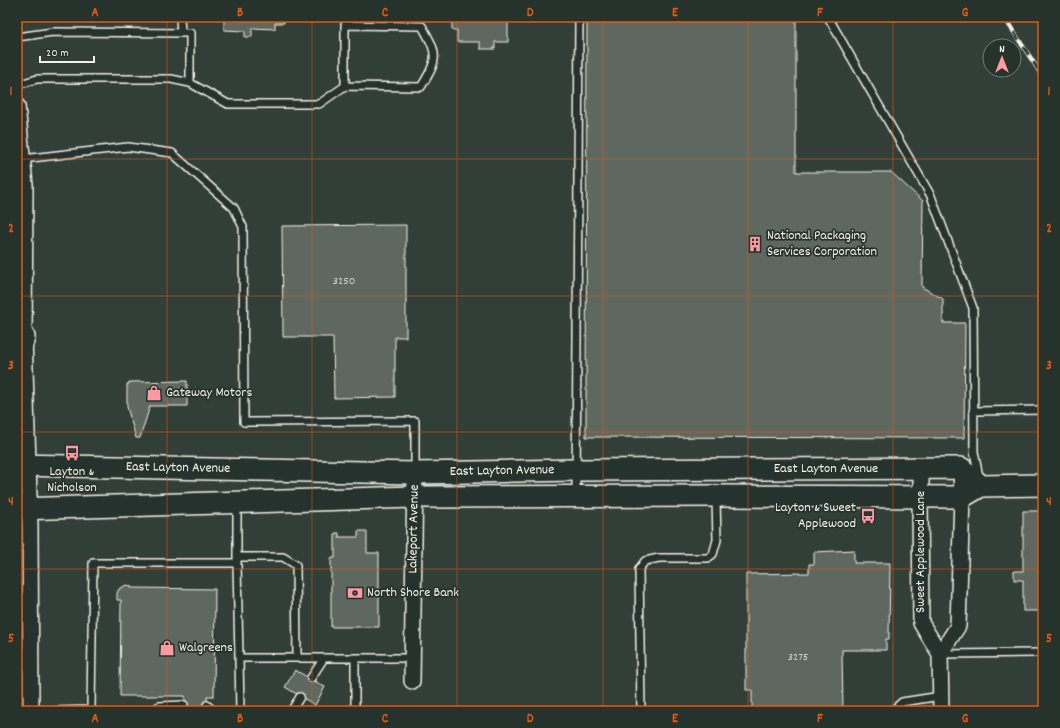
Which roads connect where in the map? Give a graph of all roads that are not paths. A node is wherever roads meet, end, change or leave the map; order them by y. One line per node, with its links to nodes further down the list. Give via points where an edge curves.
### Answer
1 (180, 17): 4 (lane)
2 (579, 17): 19 (lane)
3 (828, 17): 15 (lane, via 931,196 973,308)
4 (181, 33): 5 (lane, via 53,32); 6 (lane, via 190,33)
5 (17, 37)
6 (190, 83): 7 (lane, via 171,78 37,79); 8 (lane, via 228,104 319,104)
7 (17, 85)
8 (345, 86): 8 (lane, via 345,25 422,26 431,42 435,58 430,73 421,87)
9 (17, 106): 10 (street)
10 (22, 159): 11 (street, via 25,185); 20 (lane, via 128,147 172,153 234,208 243,227 244,422 415,421)
11 (21, 245): 12 (street)
12 (24, 337): 13 (main road); 16 (street)
13 (17, 363)
14 (1043, 410): 15 (lane)
15 (973, 411): 22 (lane, via 974,452)
16 (23, 466): 20 (main road, East Layton Avenue); 29 (street)
17 (922, 468): 18 (main road, East Layton Avenue); 19 (main road, East Layton Avenue); 25 (street, Sweet Applewood Lane)
18 (961, 468): 22 (main road); 26 (street)
19 (576, 470): 20 (main road, East Layton Avenue); 23 (lane)
20 (415, 473): 27 (street, Lakeport Avenue)
21 (1043, 485): 22 (main road, East Layton Avenue)
22 (982, 486): 26 (main road, East Layton Avenue)
23 (576, 496): 24 (main road, East Layton Avenue); 27 (main road, East Layton Avenue)
24 (716, 496): 25 (main road, East Layton Avenue); 53 (lane, via 717,540 713,554 708,558 659,558 645,561 639,569)
25 (920, 496): 26 (main road, East Layton Avenue); 32 (street, Sweet Applewood Lane, via 921,623)
26 (962, 496): 32 (street, via 958,626)
27 (414, 497): 28 (main road, East Layton Avenue); 37 (street, Lakeport Avenue)
28 (237, 503): 29 (main road, East Layton Avenue); 30 (lane)
29 (23, 509): 45 (street)
30 (237, 560): 33 (lane); 34 (lane, via 283,557 296,565); 44 (lane, via 93,563)
31 (1043, 652): 32 (lane)
32 (940, 654): 41 (street)
33 (239, 658): 34 (lane); 50 (lane)
34 (297, 658): 35 (lane)
35 (324, 658): 36 (lane); 38 (lane)
36 (355, 658): 37 (lane); 52 (lane)
37 (412, 658): 39 (street, Lakeport Avenue)
38 (311, 678)
39 (412, 682)
40 (300, 697): 51 (lane)
41 (941, 704): 54 (lane, via 902,702)
42 (184, 705): 48 (lane, via 159,706)
43 (207, 705): 49 (lane)
44 (93, 710): 47 (lane)
45 (31, 711): 46 (lane)
46 (49, 711)
47 (55, 711)
48 (154, 711)
49 (214, 711)
50 (240, 711)
51 (291, 711)
52 (355, 711)
53 (641, 711)
54 (892, 711)

